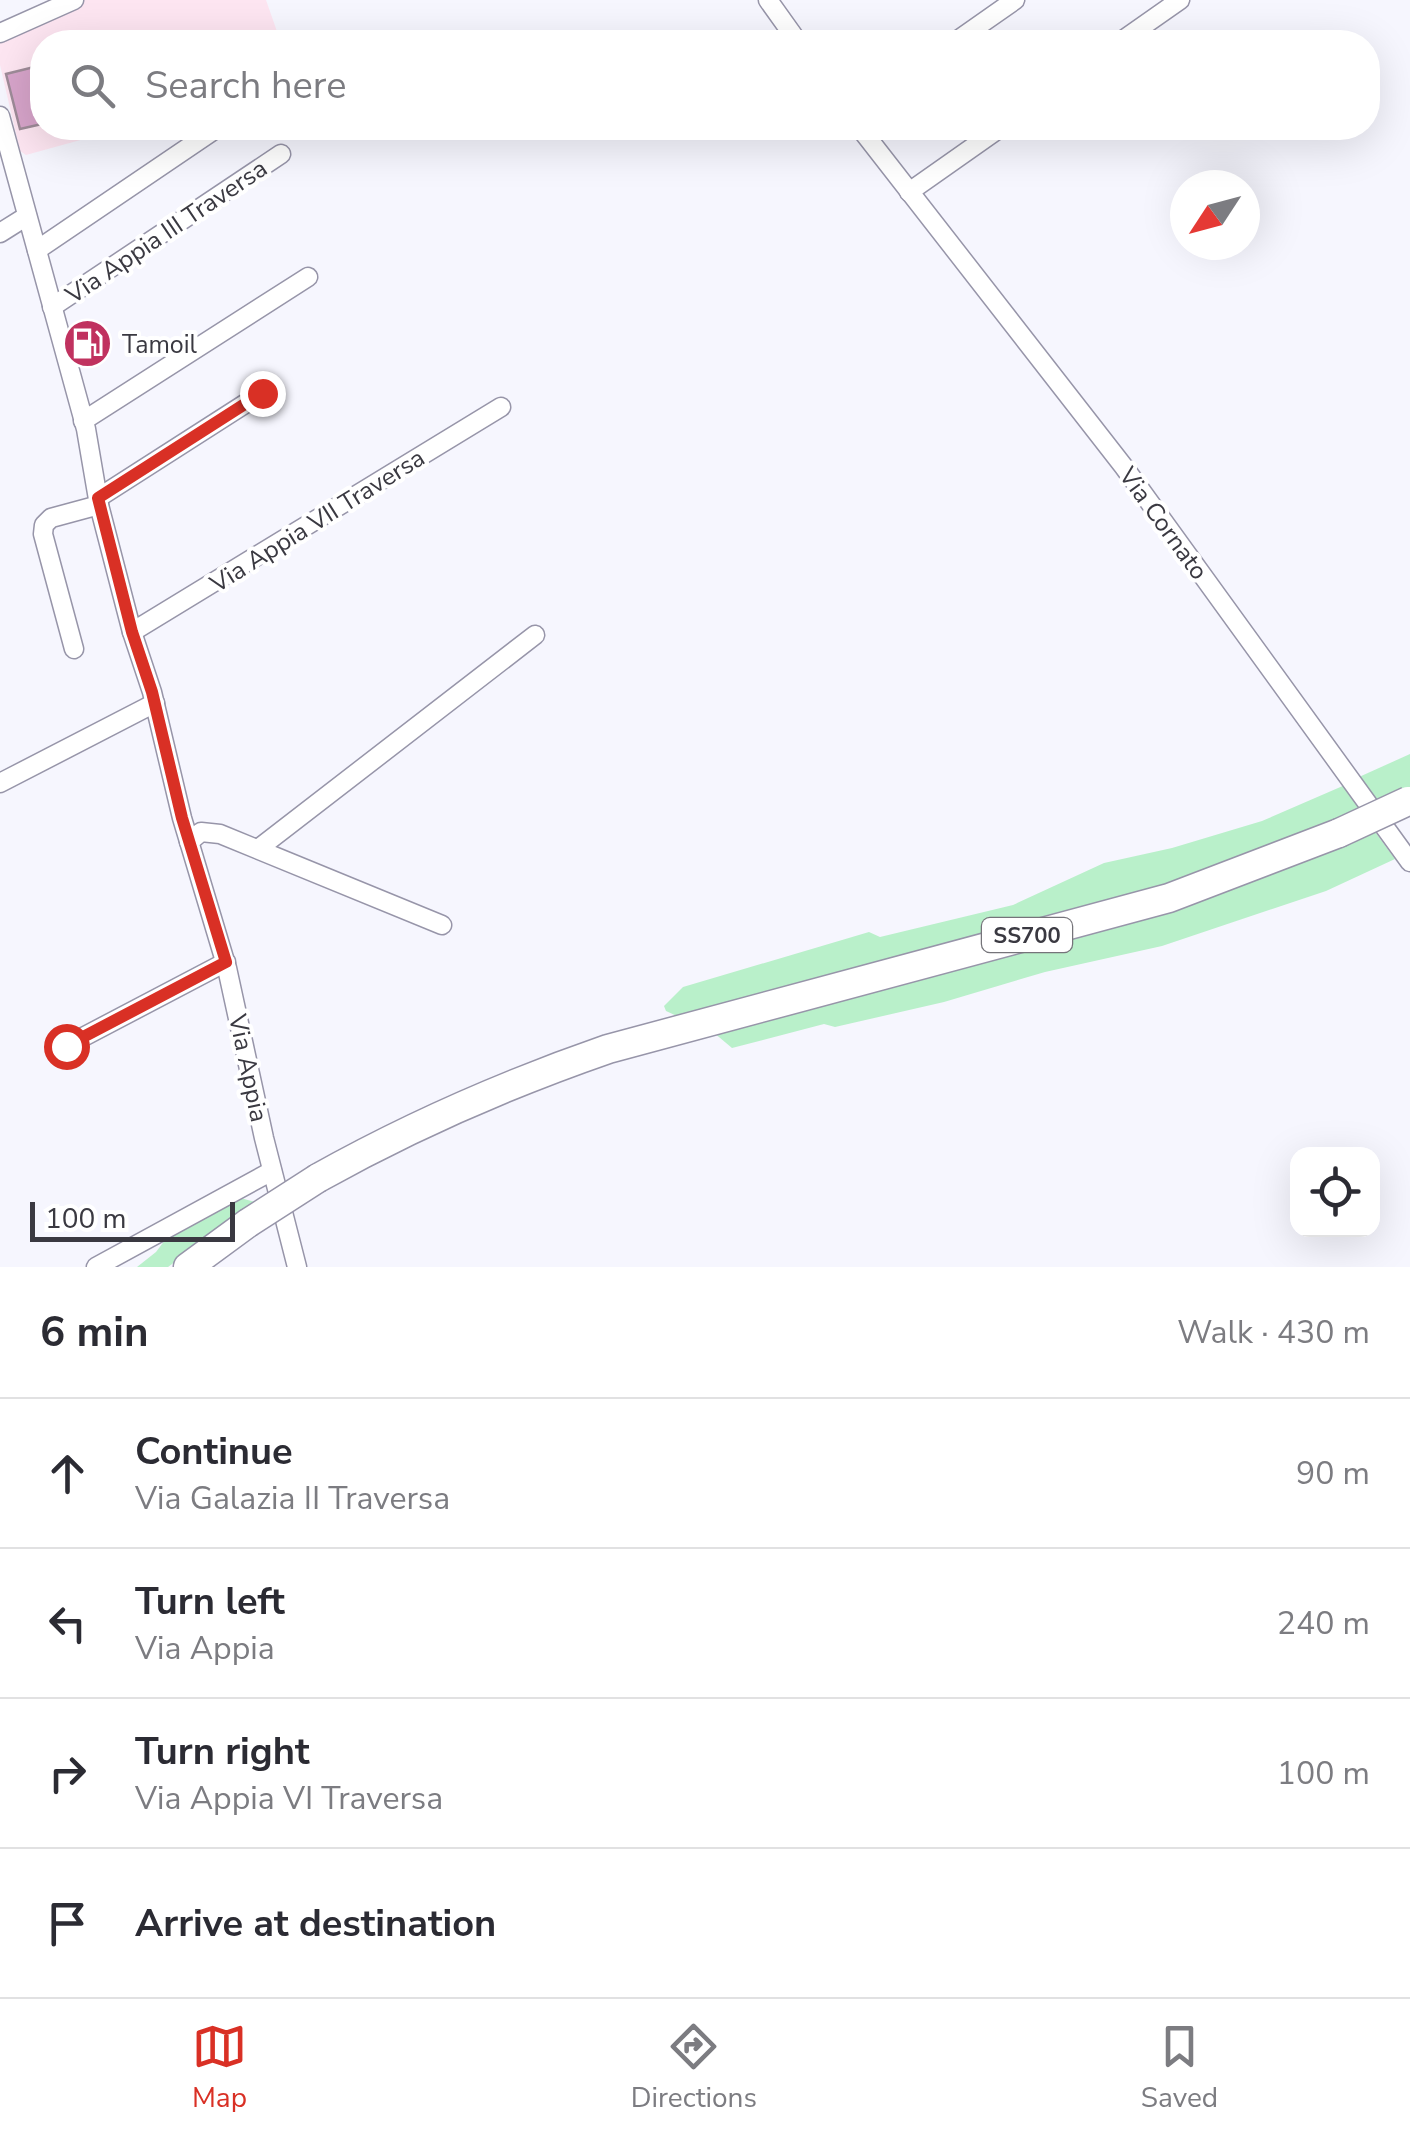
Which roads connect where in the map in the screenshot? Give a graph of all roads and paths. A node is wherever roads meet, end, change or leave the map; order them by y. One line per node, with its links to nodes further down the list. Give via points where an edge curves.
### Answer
1 (74, 0): 8 (street)
2 (768, 0): 5 (street)
3 (1015, 0): 6 (street)
4 (1180, 0): 7 (street)
5 (789, 30)
6 (972, 30)
7 (1137, 30)
8 (0, 32)
9 (0, 116): 15 (street, Via Appia)
10 (199, 140): 17 (street)
11 (869, 140): 14 (street, Via Cornato)
12 (983, 140): 14 (street)
13 (280, 154): 19 (street, Via Appia III Traversa)
14 (909, 192): 32 (street, Via Cornato, via 1124,468)
15 (26, 216): 16 (street); 17 (street, Via Appia)
16 (0, 234)
17 (37, 250): 19 (street, Via Appia)
18 (308, 277): 22 (street)
19 (52, 307): 22 (street, Via Appia)
20 (262, 393): 23 (street)
21 (501, 407): 24 (street, Via Appia VII Traversa)
22 (84, 421): 23 (street, Via Appia)
23 (99, 501): 24 (street, Via Appia); 26 (street, via 44,525)
24 (132, 632): 27 (street, Via Appia)
25 (534, 635): 31 (street)
26 (74, 649)
27 (154, 703): 28 (street); 30 (street, Via Appia)
28 (0, 784)
29 (1409, 800): 38 (highway, SS700, bridge, via 1339,834 1169,898 709,1020 518,1080 318,1178)
30 (190, 842): 31 (street, via 201,832); 34 (street, Via Appia)
31 (258, 849): 33 (street)
32 (1410, 862)
33 (442, 925)
34 (226, 962): 35 (street); 36 (street, Via Appia)
35 (66, 1046)
36 (272, 1170): 37 (street); 39 (street, Via Appia)
37 (96, 1267)
38 (188, 1267)
39 (297, 1267)

